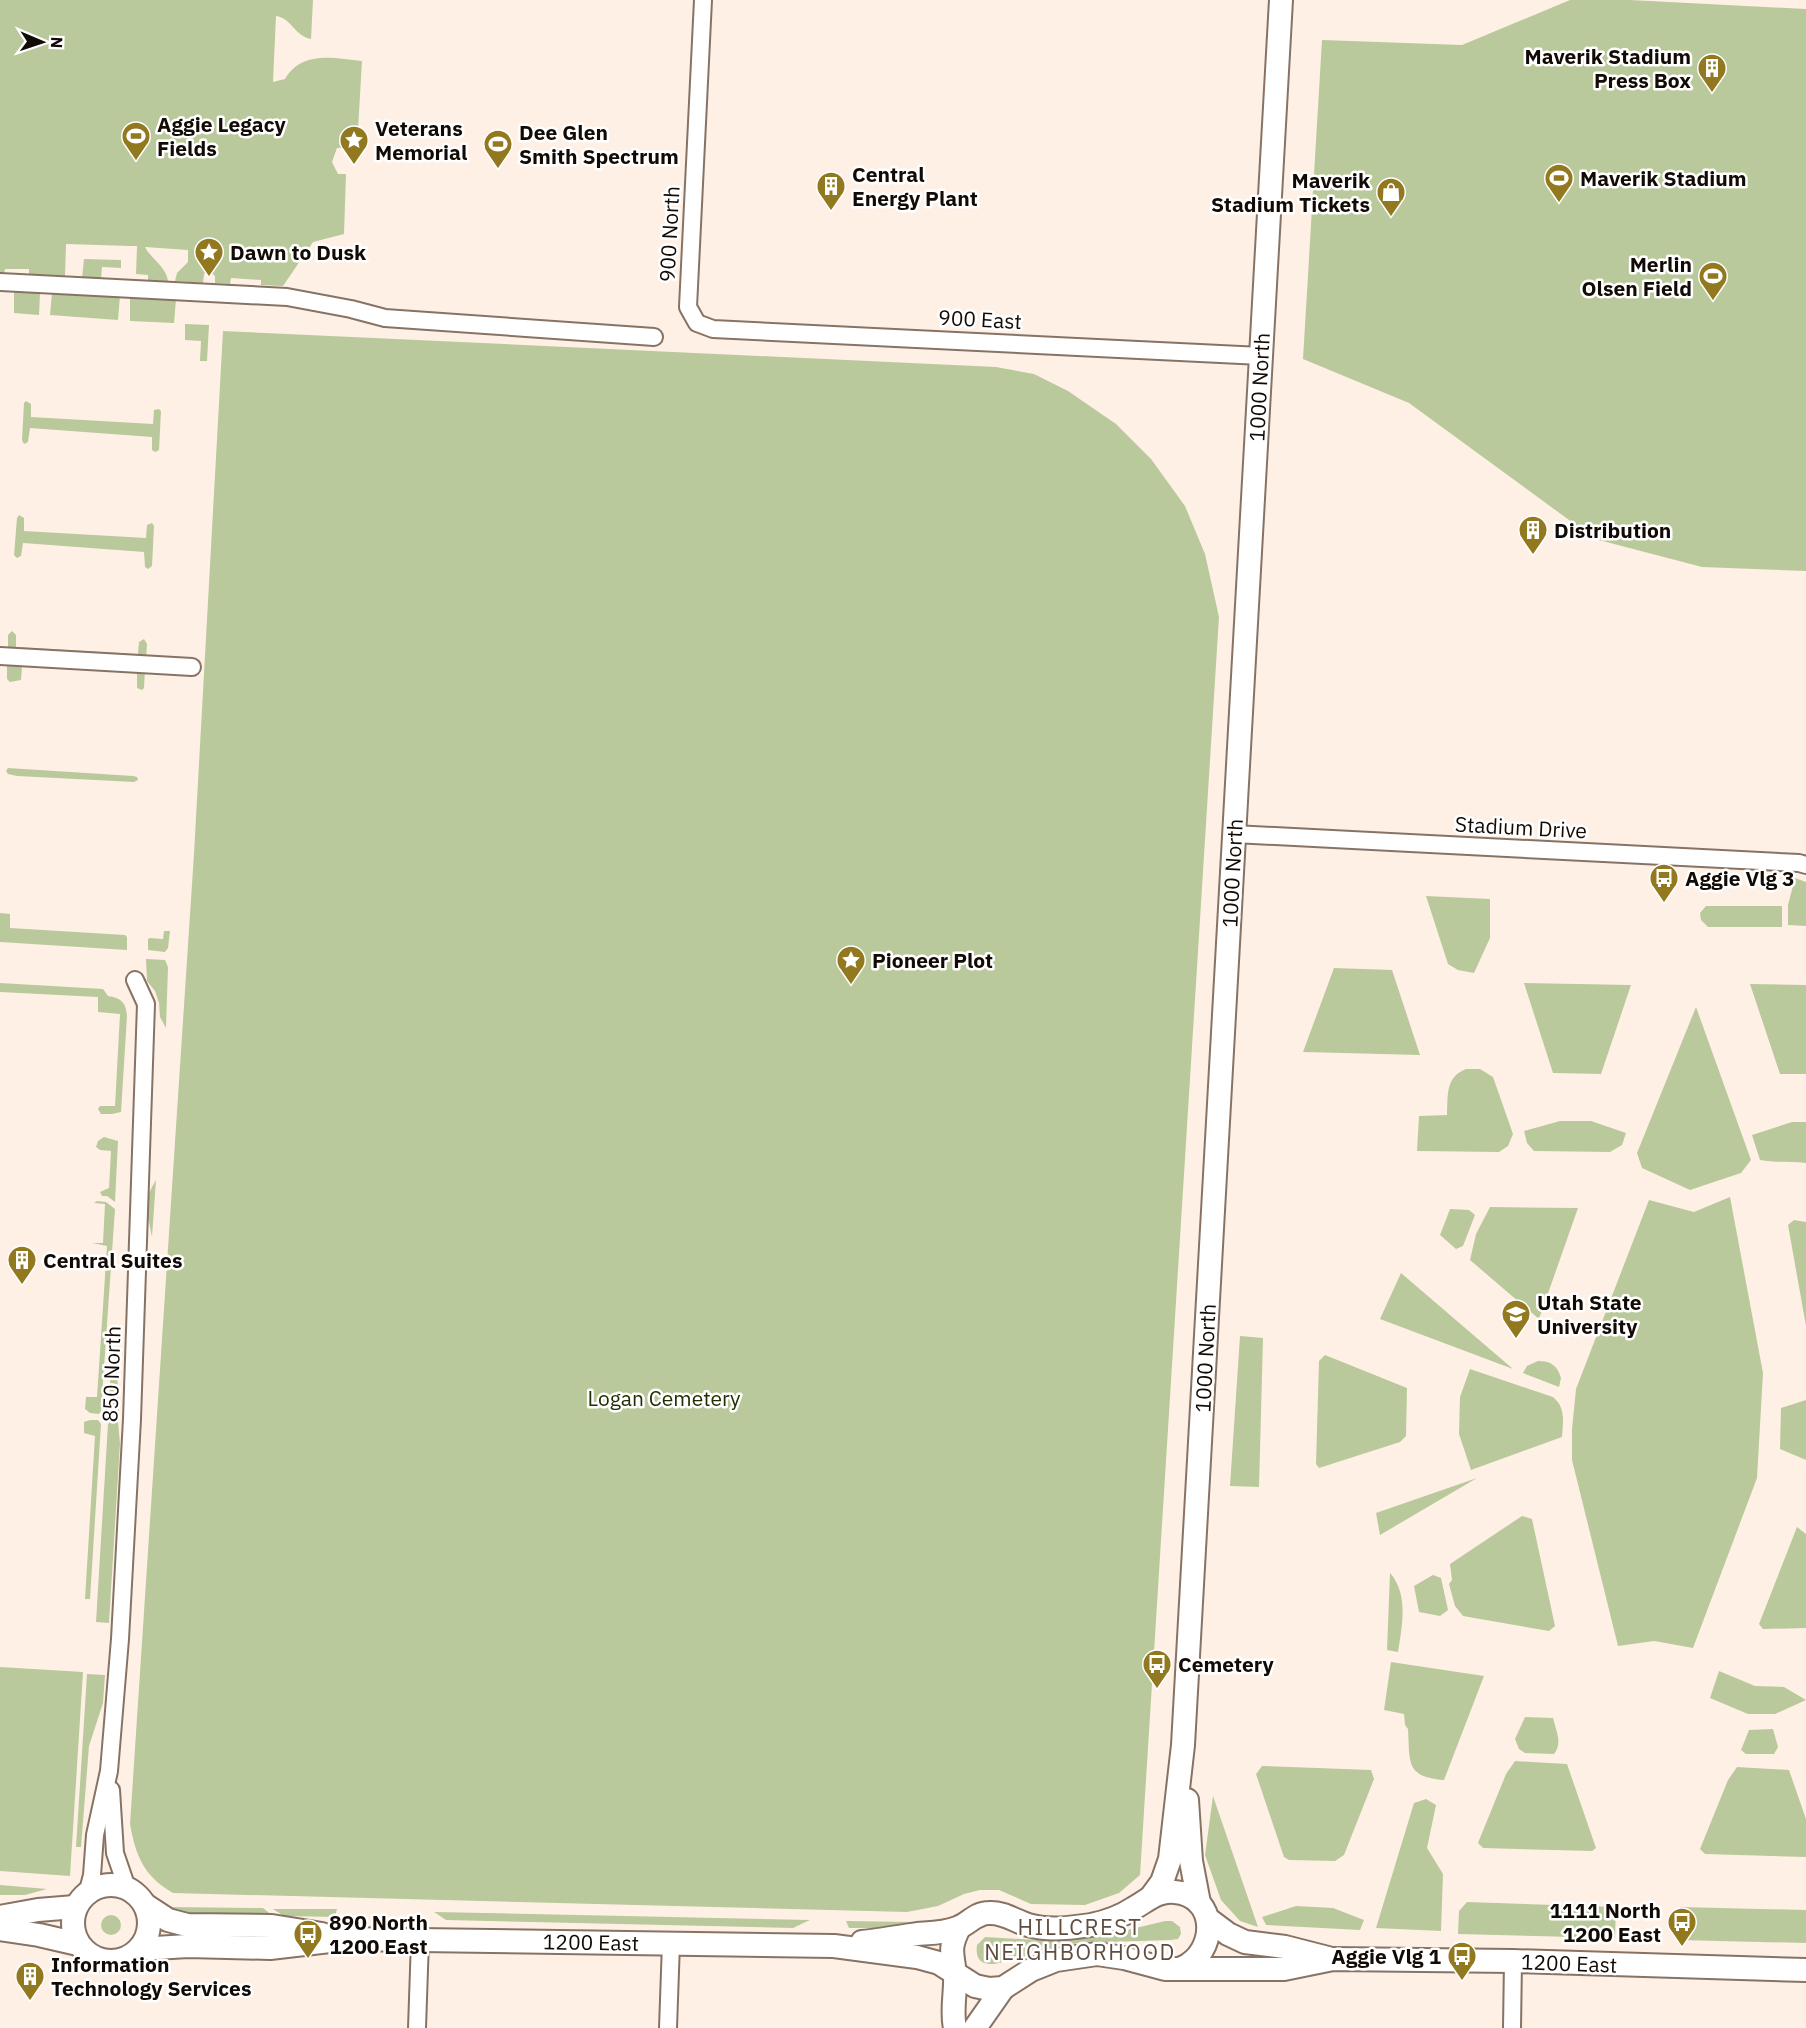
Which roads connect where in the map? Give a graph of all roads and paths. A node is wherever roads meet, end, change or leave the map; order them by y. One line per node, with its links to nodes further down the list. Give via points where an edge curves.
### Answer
1 (703, 0): 4 (street, 900 North, via 688,307)
2 (1281, 0): 6 (main road, 1000 North)
3 (0, 282): 5 (street, via 287,297 385,318)
4 (697, 323): 6 (street, 900 East, via 713,329)
5 (654, 336)
6 (1261, 356): 9 (main road, 1000 North)
7 (0, 656): 8 (street)
8 (192, 667)
9 (1234, 834): 10 (street, Stadium Drive); 12 (main road, 1000 North)
10 (1806, 865)
11 (135, 980): 13 (street, 850 North, via 146,1004 132,1419)
12 (1183, 1745): 15 (main road, 1000 North, via 1170,1859 1162,1882); 18 (main road, 1000 North, via 1191,1861)
13 (109, 1771): 14 (street, 850 North, via 115,1853); 16 (street, 850 North, via 95,1835 92,1875)
14 (127, 1887): 16 (main road, via 102,1885); 17 (main road)
15 (1151, 1897): 18 (main road, 1200 East, via 1176,1892 1187,1895); 20 (main road, 1200 East, via 1114,1918 1066,1929 1030,1926 992,1912 979,1914)
16 (82, 1899): 19 (main road); 25 (main road, via 72,1926)
17 (145, 1905): 22 (main road, 1200 East, via 168,1920 187,1925 272,1926); 27 (main road, via 149,1928)
18 (1203, 1911): 28 (main road, 1200 East, via 1228,1934 1245,1942); 30 (main road, via 1209,1934 1205,1947 1191,1964)
19 (0, 1917)
20 (959, 1928): 26 (main road, 1200 East); 32 (main road, via 951,1959)
21 (0, 1929): 25 (main road)
22 (347, 1939): 23 (main road, 1200 East); 27 (main road, 1200 East, via 270,1948)
23 (420, 1940): 24 (main road, 1200 East); 34 (street)
24 (670, 1943): 26 (main road, 1200 East); 35 (street)
25 (78, 1944): 27 (main road, via 107,1961 130,1956)
26 (834, 1946): 32 (main road, 1200 East, via 917,1957 939,1963)
27 (139, 1949)
28 (1333, 1959): 29 (main road, 1200 East); 30 (main road, 1200 East, via 1284,1969)
29 (1513, 1961): 31 (main road, 1200 East); 38 (street)
30 (1182, 1968): 33 (main road, 1200 East, via 1165,1969 1117,1957 1085,1955 1044,1964)
31 (1806, 1970)
32 (955, 1974): 33 (main road, 1200 East, via 975,1986); 36 (main road)
33 (1003, 1988): 37 (main road)
34 (417, 2028)
35 (668, 2028)
36 (955, 2028)
37 (975, 2028)
38 (1512, 2028)

